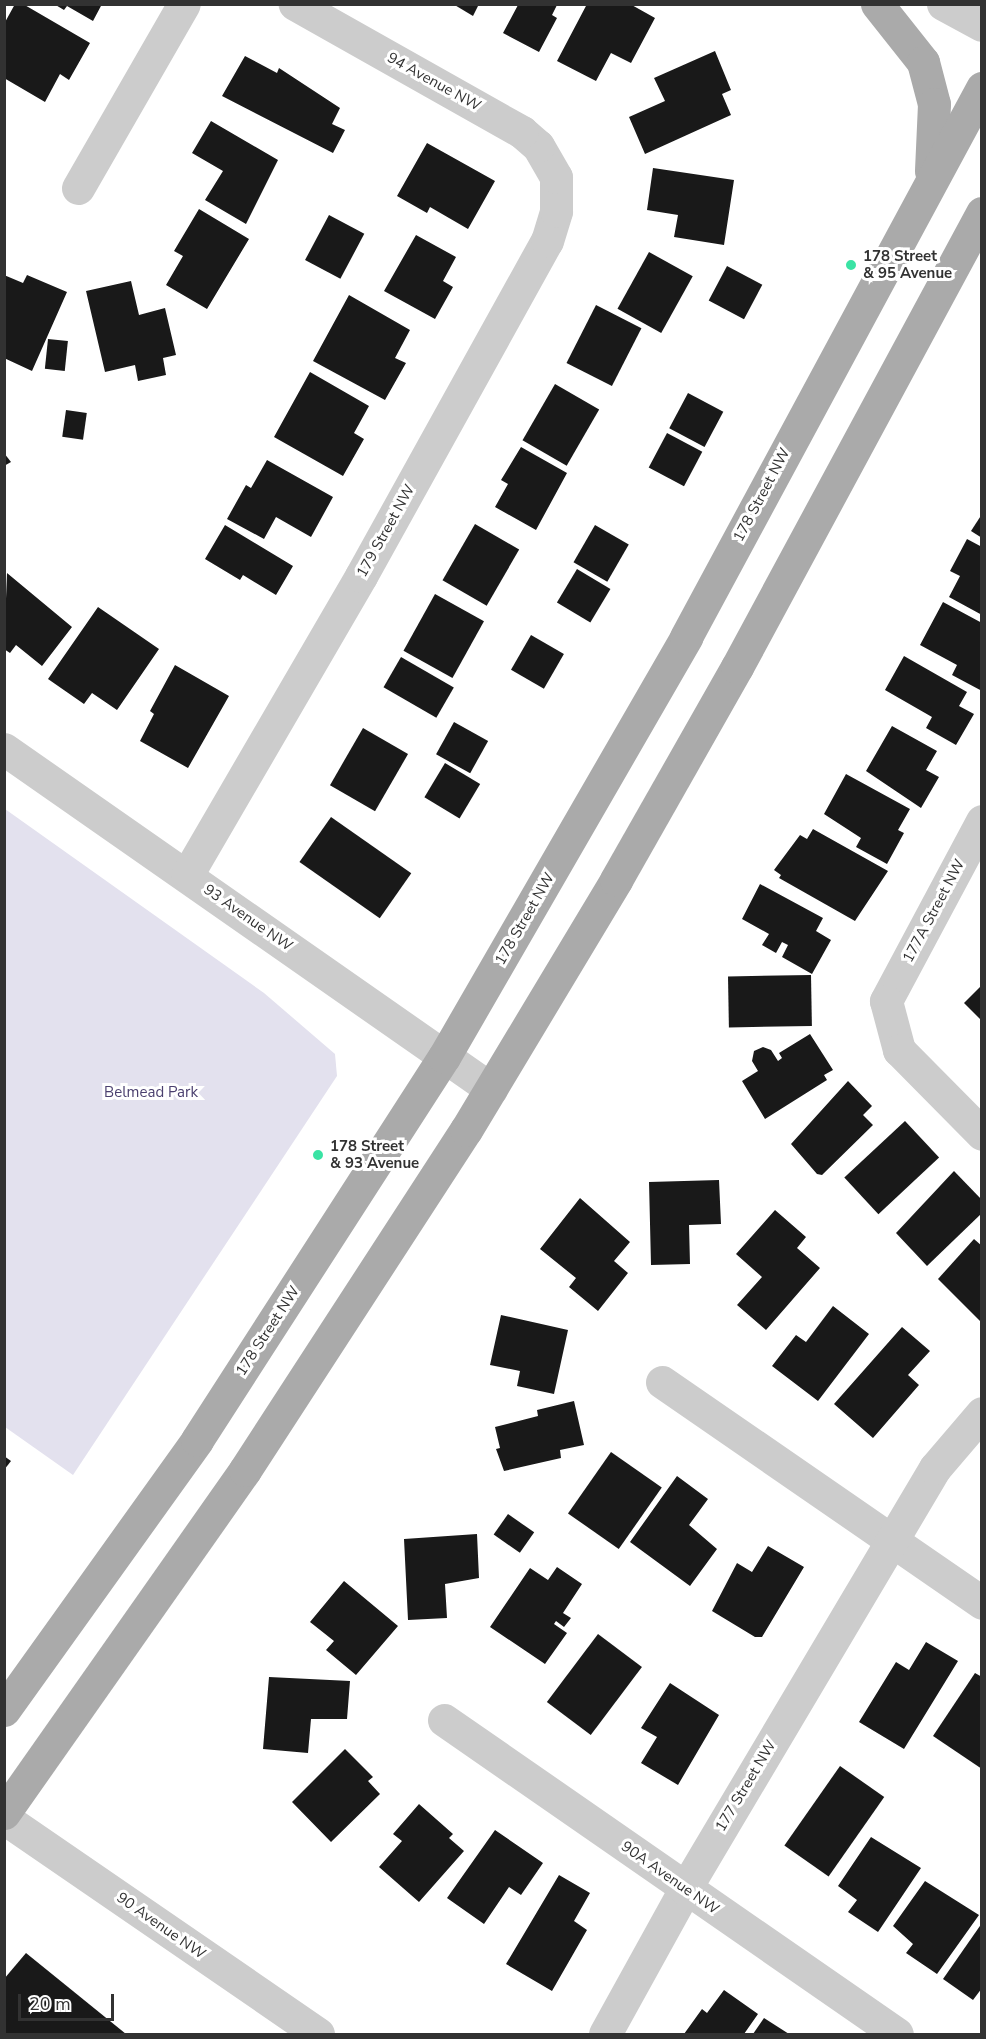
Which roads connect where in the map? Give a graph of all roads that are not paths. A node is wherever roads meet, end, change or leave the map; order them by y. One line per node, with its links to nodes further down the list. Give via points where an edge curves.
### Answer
1 (184, 4): 9 (street)
2 (295, 4): 7 (street, 94 Avenue NW, via 522,132 538,146)
3 (877, 4): 8 (main road, via 923,62 931,88 935,128)
4 (943, 4): 5 (street)
5 (981, 25)
6 (981, 88): 8 (main road, 178 Street NW)
7 (556, 177): 15 (street, 179 Street NW, via 556,211 547,241 361,576)
8 (929, 186): 16 (main road, 178 Street NW, via 686,637)
9 (78, 188)
10 (981, 213): 12 (main road)
11 (981, 233): 12 (main road)
12 (954, 263): 17 (main road, via 737,667)
13 (4, 749): 15 (street, 93 Avenue NW)
14 (981, 821): 18 (street, 177A Street NW, via 886,1002 899,1050)
15 (187, 875): 16 (street, 93 Avenue NW)
16 (444, 1057): 17 (street, 93 Avenue NW); 23 (main road, 178 Street NW, via 197,1440)
17 (491, 1089): 25 (main road, via 245,1470)
18 (981, 1134)
19 (662, 1382): 21 (street)
20 (981, 1413): 21 (street, 177 Street NW, via 935,1468)
21 (892, 1541): 22 (street); 27 (street, 177 Street NW)
22 (981, 1604)
23 (4, 1710)
24 (444, 1720): 27 (street, 90A Avenue NW)
25 (4, 1813)
26 (4, 1818): 28 (street, 90 Avenue NW)
27 (685, 1889): 29 (street, 177 Street NW); 30 (street, 90A Avenue NW)
28 (318, 2034)
29 (605, 2034)
30 (897, 2034)

